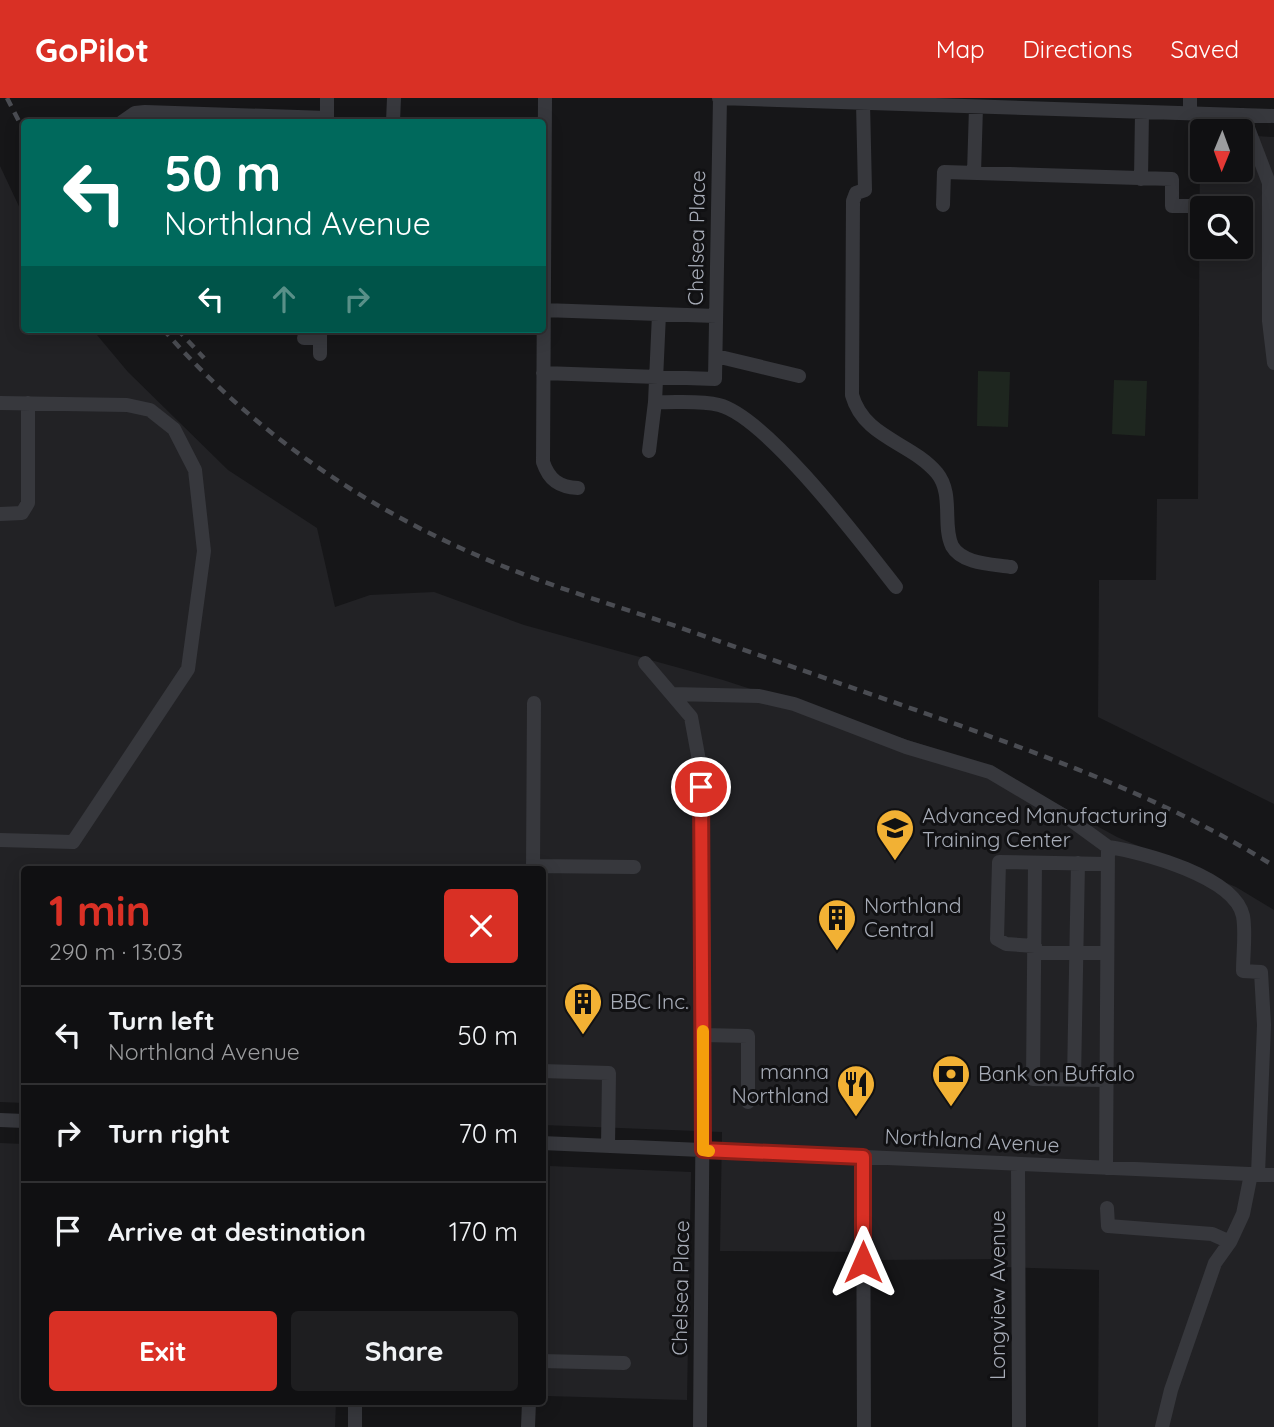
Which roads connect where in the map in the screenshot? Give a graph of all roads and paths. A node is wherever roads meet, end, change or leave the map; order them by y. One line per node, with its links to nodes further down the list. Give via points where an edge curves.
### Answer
1 (327, 98): 14 (street)
2 (394, 98): 15 (street)
3 (545, 98): 16 (street)
4 (719, 98): 6 (street); 23 (street, Chelsea Place)
5 (1190, 98): 9 (street)
6 (868, 101): 7 (street); 39 (street, via 864,190 856,193 853,201 855,407 872,427 936,472 944,488 952,545 967,559)
7 (976, 107): 8 (street); 17 (street)
8 (1142, 112): 9 (street); 18 (street)
9 (1190, 113): 10 (street)
10 (1243, 115): 11 (street); 29 (street, via 1269,183 1269,321)
11 (1274, 116)
12 (126, 119): 13 (street, via 145,112)
13 (304, 119)
14 (327, 119)
15 (393, 119)
16 (545, 119)
17 (974, 173): 18 (street); 19 (street, via 944,172)
18 (1140, 179): 20 (street, via 1172,179 1172,206)
19 (943, 205)
20 (1190, 206)
21 (546, 310): 22 (street)
22 (659, 314): 23 (street); 32 (street)
23 (716, 316): 28 (street, Chelsea Place)
24 (542, 333): 30 (street)
25 (320, 334): 26 (street); 27 (street)
26 (304, 338)
27 (320, 354)
28 (716, 356): 31 (street); 32 (street, Chelsea Place, via 715,379)
29 (1274, 363)
30 (543, 373): 32 (street); 37 (street, via 543,462 555,482)
31 (799, 376)
32 (657, 377): 33 (street)
33 (654, 402): 36 (street); 40 (street, via 718,405 760,432 828,500)
34 (0, 403): 35 (street)
35 (28, 403): 38 (street, via 28,503 22,513); 44 (street, via 127,405 150,410 174,429 195,470 204,551 188,669 73,842)
36 (649, 450)
37 (578, 488)
38 (0, 514)
39 (1010, 568)
40 (896, 587)
41 (645, 663): 42 (street, Chelsea Place)
42 (672, 694): 45 (street, via 758,696 794,704 906,747 990,772); 55 (street, Chelsea Place, via 691,717 700,766)
43 (534, 703): 49 (street)
44 (0, 840)
45 (1108, 846): 48 (street); 68 (street, via 1176,865 1232,893 1243,915 1243,971 1261,972 1264,1025)
46 (1035, 863): 47 (street); 52 (street); 52 (street, via 999,862 997,939)
47 (1078, 863): 48 (street); 53 (street)
48 (1107, 864): 54 (street)
49 (533, 866)
50 (634, 867): 51 (street)
51 (546, 868)
52 (1035, 949): 53 (street); 57 (street, via 1033,1079)
53 (1076, 953): 54 (street); 57 (street)
54 (1107, 953): 58 (street)
55 (703, 1035): 59 (street, via 748,1036); 64 (street, Chelsea Place)
56 (546, 1071): 63 (street, via 609,1073)
57 (1074, 1079): 58 (street)
58 (1106, 1080): 67 (street)
59 (748, 1102)
60 (0, 1120): 61 (street)
61 (21, 1121)
62 (546, 1143): 63 (street, Northland Avenue)
63 (608, 1146): 64 (street, Northland Avenue)
64 (703, 1150): 65 (street, Northland Avenue); 78 (street, Chelsea Place)
65 (863, 1157): 66 (street, Northland Avenue); 79 (street)
66 (1018, 1164): 67 (street, Northland Avenue); 80 (street, Longview Avenue)
67 (1106, 1168): 68 (street, Northland Avenue)
68 (1254, 1174): 69 (street, Northland Avenue); 71 (street)
69 (1274, 1175)
70 (1107, 1208): 71 (street, via 1108,1226 1212,1234)
71 (1230, 1242): 81 (street, via 1215,1263)
72 (546, 1361): 73 (street)
73 (624, 1363)
74 (355, 1405): 76 (street)
75 (529, 1405): 77 (street)
76 (355, 1427)
77 (528, 1427)
78 (700, 1427)
79 (864, 1427)
80 (1019, 1427)
81 (1162, 1427)

